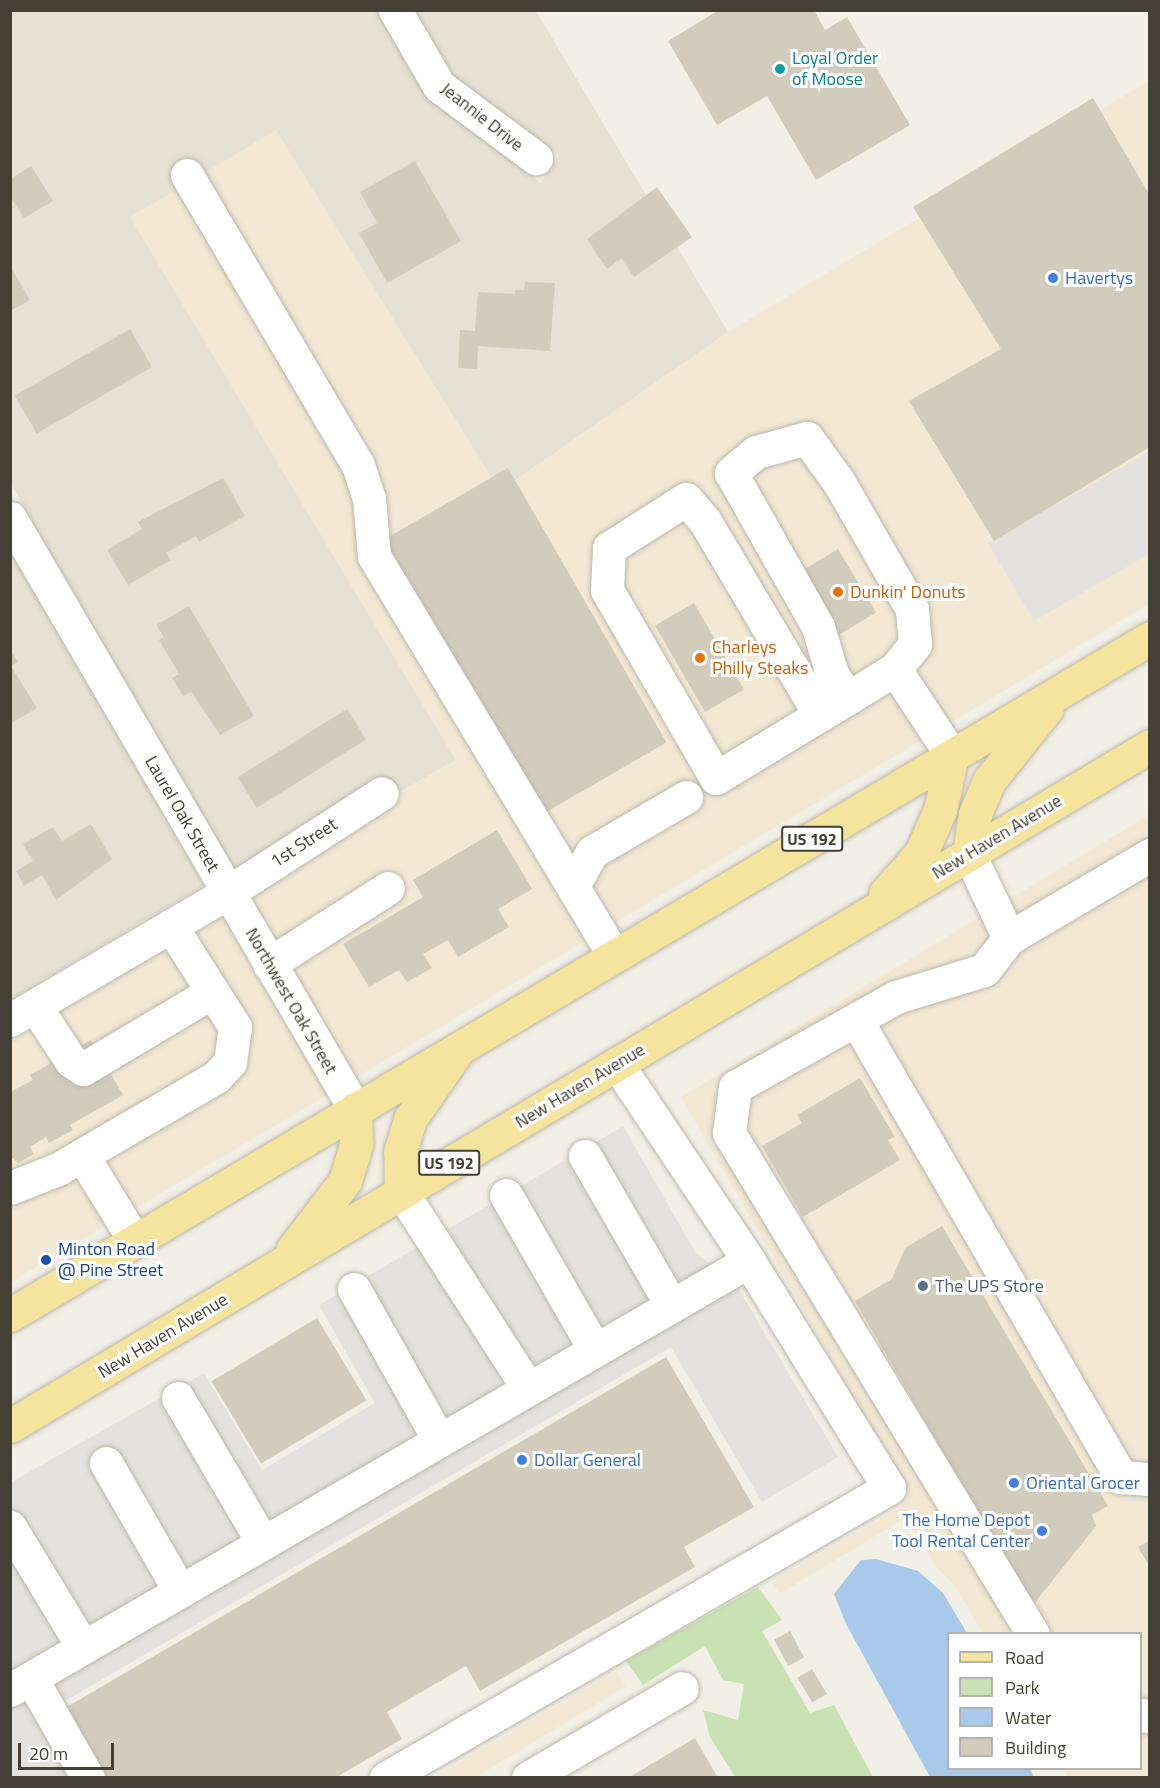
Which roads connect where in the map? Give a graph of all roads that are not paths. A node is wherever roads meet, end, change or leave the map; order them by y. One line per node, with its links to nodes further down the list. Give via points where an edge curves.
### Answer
1 (395, 10): 2 (street, Jeannie Drive, via 439,86)
2 (536, 159)
3 (187, 175): 18 (street, via 358,465 369,498 374,556)
4 (731, 473): 5 (street); 8 (street, via 756,452 807,438 838,481 912,609 915,645); 10 (street, via 818,627 832,675)
5 (686, 499): 11 (street, via 705,521); 11 (street, via 609,548 607,590 716,778)
6 (10, 518): 20 (street, Laurel Oak Street)
7 (1149, 638): 9 (main road, US 192)
8 (895, 669): 10 (street); 13 (street)
9 (1062, 690): 13 (main road, US 192); 16 (main road, via 989,781 975,814)
10 (848, 698): 11 (street)
11 (820, 715)
12 (1149, 746): 16 (main road, New Haven Avenue / US 192)
13 (951, 756): 21 (main road, via 940,810 921,852); 24 (main road, US 192)
14 (382, 793): 20 (street, 1st Street)
15 (686, 797): 18 (street, via 592,852)
16 (969, 854): 21 (main road, New Haven Avenue / US 192); 23 (street)
17 (1149, 855): 23 (street)
18 (573, 886): 24 (street)
19 (388, 888): 25 (street)
20 (227, 893): 22 (street, Laurel Oak Street); 25 (street, Northwest Oak Street)
21 (864, 918): 30 (main road, New Haven Avenue / US 192)
22 (171, 926): 26 (street); 27 (street, Laurel Oak Street)
23 (1010, 938): 28 (street, via 984,970 896,997)
24 (614, 956): 29 (main road, US 192)
25 (269, 964): 31 (street, Northwest Oak Street)
26 (212, 992): 27 (street, via 83,1069); 32 (street, via 235,1027 230,1062 216,1077)
27 (23, 1013)
28 (858, 1023): 49 (street, via 1121,1477); 53 (street, via 735,1087 729,1133)
29 (460, 1047): 31 (main road, US 192); 35 (main road, via 410,1119 400,1152)
30 (617, 1064): 35 (main road, New Haven Avenue / US 192); 38 (street)
31 (355, 1109): 37 (main road, US 192); 39 (main road, via 356,1144 345,1181)
32 (82, 1155): 34 (street); 37 (street)
33 (585, 1156): 41 (street)
34 (10, 1188)
35 (401, 1191): 39 (main road, New Haven Avenue / US 192); 44 (street)
36 (506, 1194): 43 (street)
37 (135, 1241): 42 (main road, US 192)
38 (749, 1262): 41 (street); 58 (street, via 890,1488)
39 (281, 1265): 46 (main road, New Haven Avenue / US 192)
40 (354, 1289): 47 (street)
41 (672, 1306): 43 (street)
42 (10, 1315)
43 (595, 1350): 44 (street)
44 (528, 1388): 47 (street)
45 (178, 1398): 51 (street)
46 (10, 1426)
47 (439, 1440): 51 (street)
48 (106, 1463): 52 (street)
49 (1149, 1479)
50 (10, 1527): 54 (street)
51 (263, 1543): 52 (street)
52 (180, 1591): 54 (street)
53 (1032, 1632)
54 (83, 1647): 55 (street)
55 (21, 1684): 57 (street)
56 (682, 1688): 59 (street)
57 (87, 1778)
58 (386, 1778)
59 (528, 1778)

